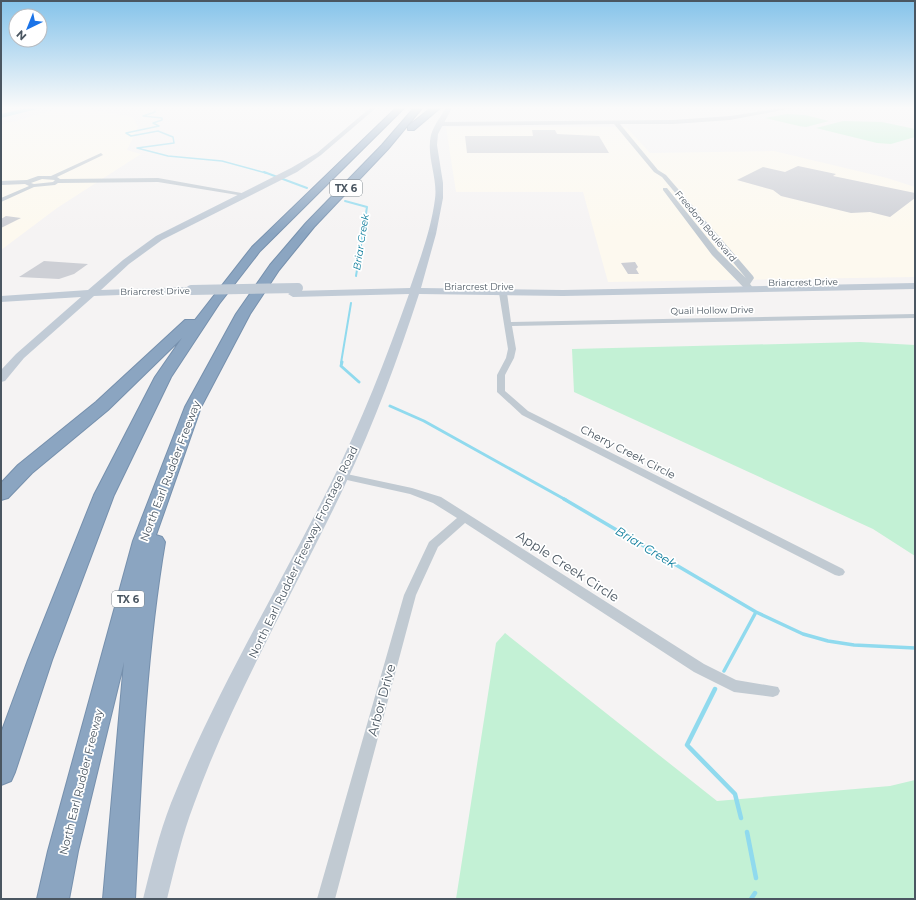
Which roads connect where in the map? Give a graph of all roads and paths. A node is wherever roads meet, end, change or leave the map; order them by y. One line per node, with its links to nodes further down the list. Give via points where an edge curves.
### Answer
1 (324, 150): 12 (main road, via 282,176)
2 (368, 150): 28 (highway, North Earl Rudder Freeway / TX 6, via 256,249)
3 (371, 150): 33 (highway, North Earl Rudder Freeway / TX 6, via 274,268 243,314 193,407)
4 (435, 150): 23 (main road, North Earl Rudder Freeway Frontage Road, via 439,199)
5 (638, 150): 7 (street, Freedom Boulevard)
6 (101, 154): 8 (street)
7 (656, 171): 13 (street, Freedom Boulevard); 14 (street, Freedom Boulevard, via 655,176)
8 (52, 177): 9 (street); 11 (street, via 39,178)
9 (58, 181): 11 (street, via 46,185); 12 (street, via 158,180)
10 (1, 183): 11 (street)
11 (30, 184): 15 (street)
12 (244, 194): 25 (main road, via 159,238 126,262)
13 (681, 195): 14 (street); 17 (street, Freedom Boulevard)
14 (670, 196): 16 (street, Freedom Boulevard)
15 (1, 200)
16 (686, 216): 17 (street); 19 (street, Freedom Boulevard)
17 (698, 216): 18 (street, Freedom Boulevard)
18 (714, 235): 19 (street); 21 (street, Freedom Boulevard, via 750,278)
19 (702, 236): 21 (street, Freedom Boulevard)
20 (915, 281): 21 (main road, Briarcrest Drive)
21 (748, 286): 22 (main road, Briarcrest Drive); 23 (main road, Briarcrest Drive); 24 (main road, Briarcrest Drive)
22 (915, 286)
23 (415, 288): 24 (main road, Briarcrest Drive); 25 (main road, Briarcrest Drive); 34 (main road, North Earl Rudder Freeway Frontage Road, via 386,374)
24 (503, 293): 31 (street, Cherry Creek Circle)
25 (87, 296): 26 (main road, Briarcrest Drive); 30 (main road)
26 (43, 297): 27 (main road, Briarcrest Drive); 30 (main road, via 59,305 62,310)
27 (1, 299)
28 (214, 302): 35 (highway, via 102,406 25,469); 39 (highway, North Earl Rudder Freeway / TX 6, via 163,377 104,496 40,660)
29 (915, 316): 31 (street, Quail Hollow Drive)
30 (58, 322): 32 (main road, via 20,356)
31 (508, 324): 37 (street, Cherry Creek Circle, via 512,349 500,384 501,392 510,402 525,413)
32 (1, 378)
33 (169, 471): 40 (highway, North Earl Rudder Freeway / TX 6, via 143,541); 41 (highway, via 145,586)
34 (342, 476): 36 (street, Apple Creek Circle, via 412,490 437,500); 42 (main road, North Earl Rudder Freeway Frontage Road, via 223,710 186,794)
35 (1, 494)
36 (465, 517): 38 (street, Apple Creek Circle, via 699,668 734,686); 43 (street, Arbor Drive, via 433,546 410,595)
37 (839, 572)
38 (773, 691)
39 (1, 772)
40 (52, 899)
41 (119, 899)
42 (155, 899)
43 (326, 899)

